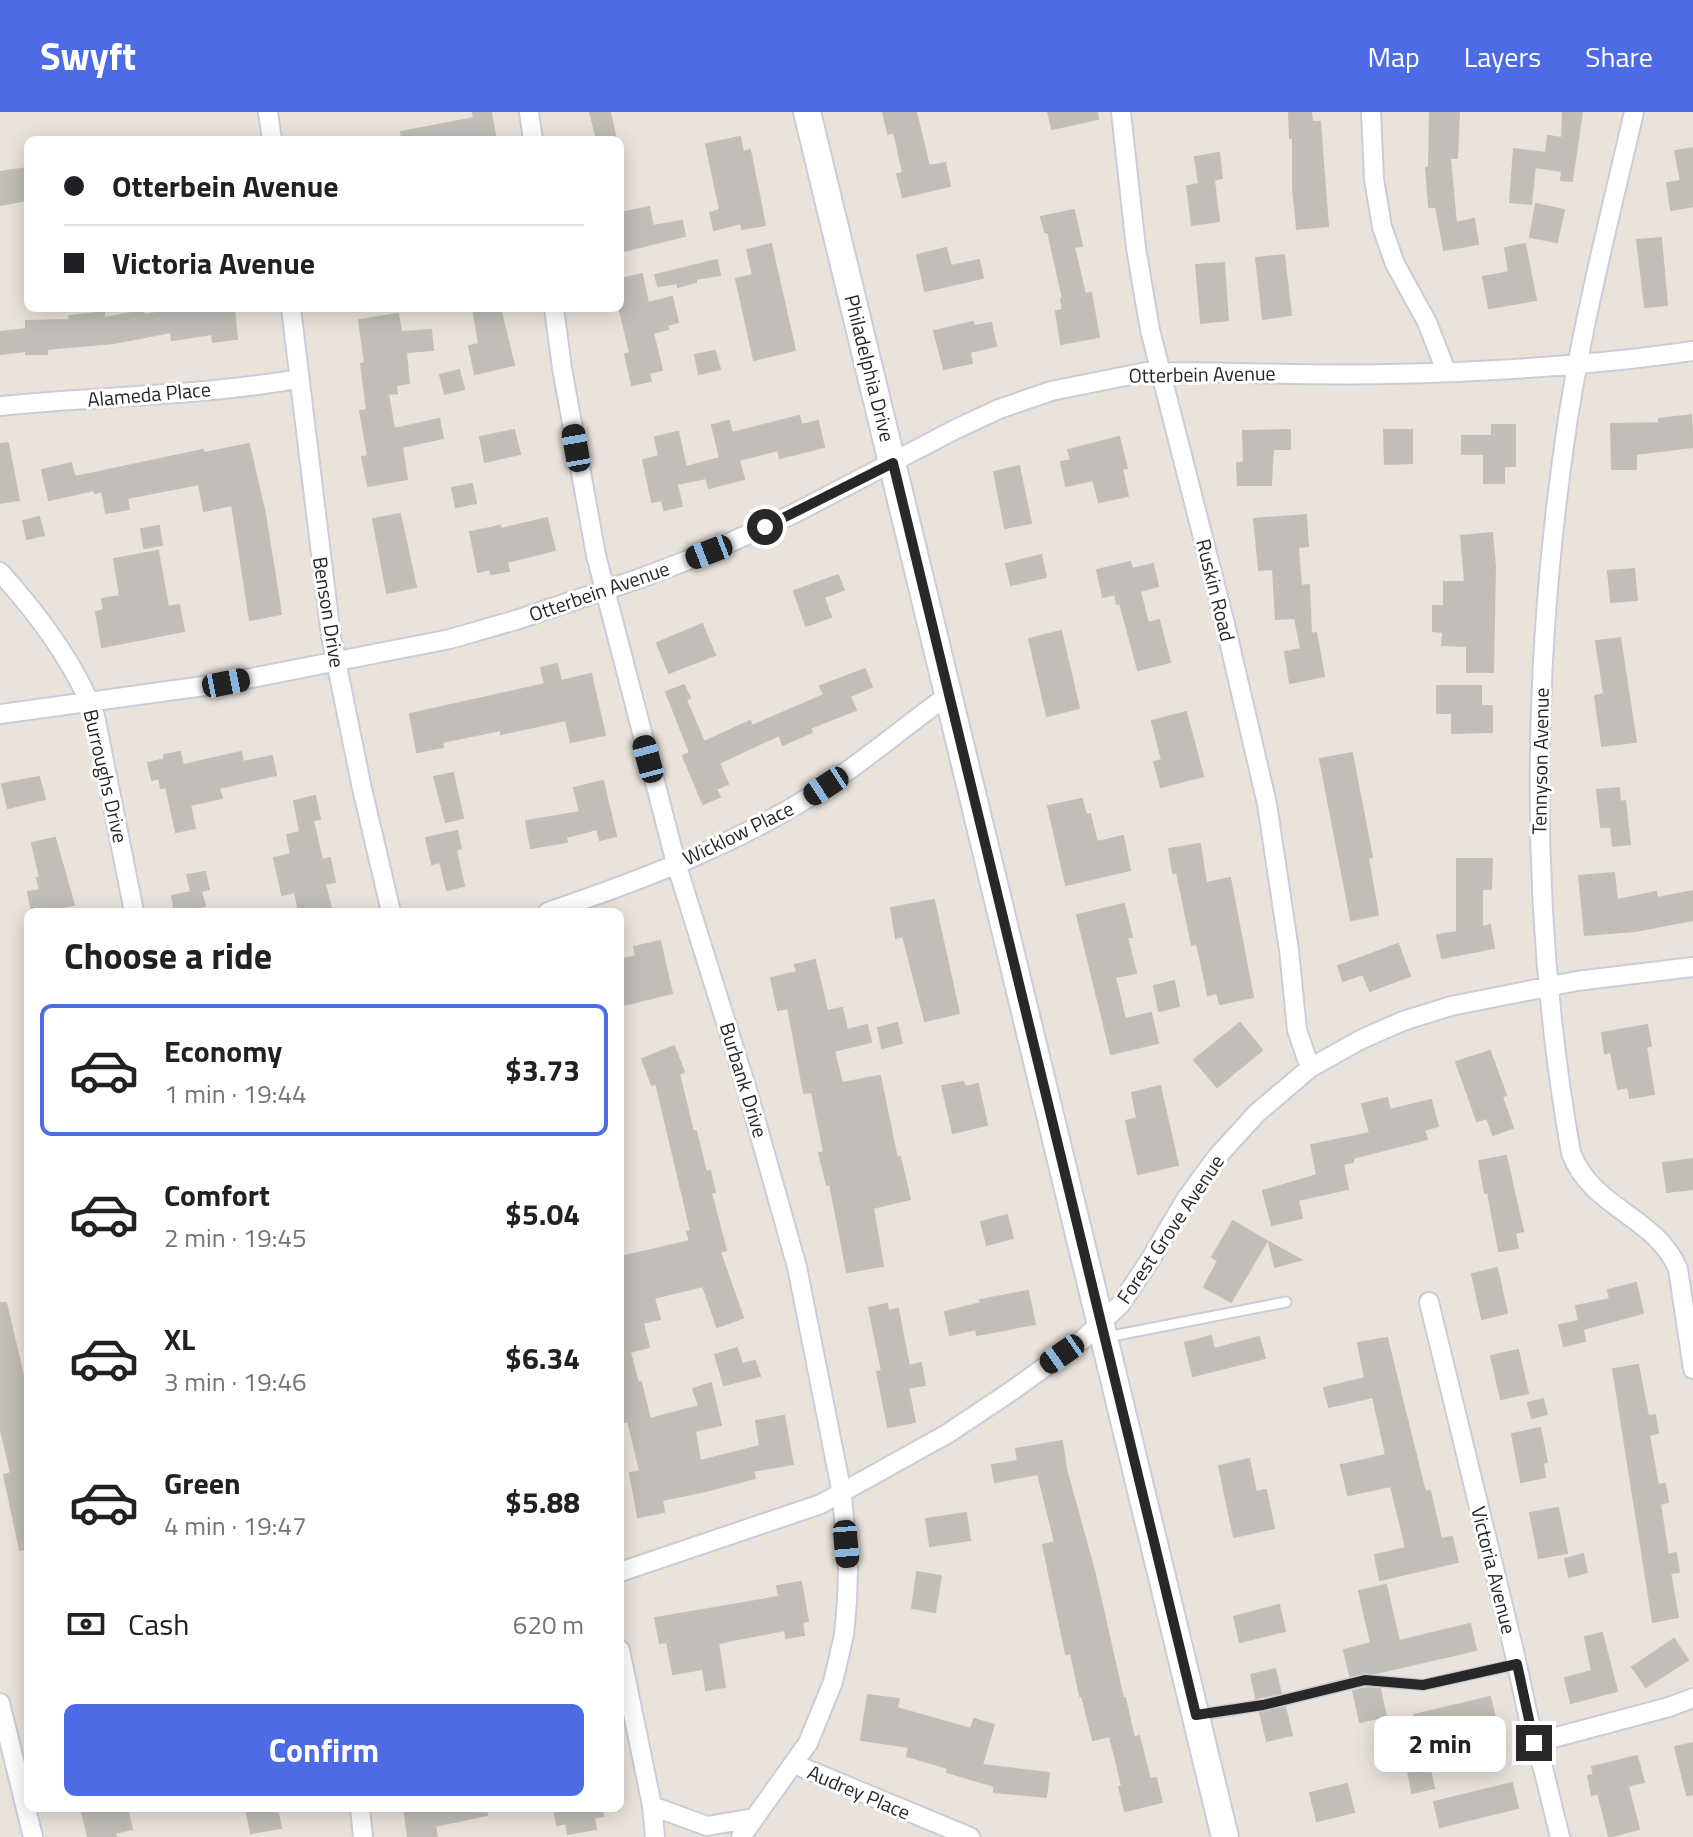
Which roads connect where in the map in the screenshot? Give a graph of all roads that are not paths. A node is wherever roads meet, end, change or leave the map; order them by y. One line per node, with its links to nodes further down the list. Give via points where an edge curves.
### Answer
1 (268, 112): 7 (street)
2 (529, 112): 8 (street)
3 (807, 112): 17 (main road, Philadelphia Drive)
4 (1121, 112): 13 (street, Ruskin Road, via 1136,248)
5 (1371, 112): 14 (street, via 1382,227)
6 (1634, 112): 12 (street, Tennyson Avenue)
7 (271, 136)
8 (532, 136)
9 (291, 312): 15 (street, Benson Drive)
10 (555, 312): 19 (street, Burbank Drive)
11 (1693, 351): 12 (street, Otterbein Avenue)
12 (1578, 363): 14 (street, Otterbein Avenue); 29 (street, Tennyson Avenue, via 1552,538 1539,716 1538,818)
13 (1160, 371): 14 (street, Otterbein Avenue); 17 (street, Otterbein Avenue, via 1051,391 999,409); 30 (street, Ruskin Road, via 1267,804 1297,1030)
14 (1446, 371)
15 (298, 379): 16 (street, Alameda Place); 20 (street, Benson Drive)
16 (0, 406)
17 (893, 463): 19 (street, Otterbein Avenue, via 709,552); 21 (main road, Philadelphia Drive)
18 (0, 572): 22 (street, Burroughs Drive, via 42,623)
19 (605, 588): 20 (street, Otterbein Avenue, via 450,639); 24 (street, Burbank Drive)
20 (337, 663): 22 (street, Otterbein Avenue); 26 (street, Benson Drive)
21 (950, 694): 24 (street, Wicklow Place, via 810,796 743,834); 33 (main road, Philadelphia Drive)
22 (90, 703): 23 (street, Otterbein Avenue); 25 (street, Burroughs Drive)
23 (0, 714)
24 (676, 863): 27 (street, Wicklow Place); 35 (street, Burbank Drive, via 797,1267)
25 (133, 908)
26 (390, 908)
27 (558, 908)
28 (1693, 967): 29 (street, Forest Grove Avenue)
29 (1547, 987): 30 (street, Forest Grove Avenue, via 1403,1021); 34 (street, Tennyson Avenue, via 1555,1064 1576,1167 1596,1192 1672,1254)
30 (1310, 1068): 33 (street, Forest Grove Avenue, via 1257,1113 1216,1158)
31 (1286, 1302): 33 (lane)
32 (1429, 1302): 37 (street, Victoria Avenue)
33 (1102, 1331): 35 (street, Forest Grove Avenue, via 947,1434); 41 (main road, Philadelphia Drive)
34 (1693, 1369)
35 (842, 1494): 36 (street, Forest Grove Avenue); 43 (street, Burbank Drive, via 848,1569 844,1635 820,1716)
36 (624, 1571)
37 (1517, 1664): 41 (lane, via 1423,1685 1365,1680); 42 (street, Victoria Avenue)
38 (624, 1670): 45 (street)
39 (1693, 1698): 42 (street)
40 (0, 1703): 44 (street)
41 (1196, 1715): 54 (main road, Philadelphia Drive)
42 (1534, 1743): 55 (street, Victoria Avenue)
43 (794, 1764): 48 (street, Burbank Drive); 53 (street, Audrey Place)
44 (24, 1794)
45 (652, 1806): 48 (street, via 707,1826); 51 (street)
46 (28, 1812): 49 (street)
47 (360, 1812): 50 (street)
48 (754, 1818): 52 (street, Burbank Drive)
49 (33, 1837)
50 (363, 1837)
51 (655, 1837)
52 (741, 1837)
53 (970, 1837)
54 (1225, 1837)
55 (1560, 1837)

